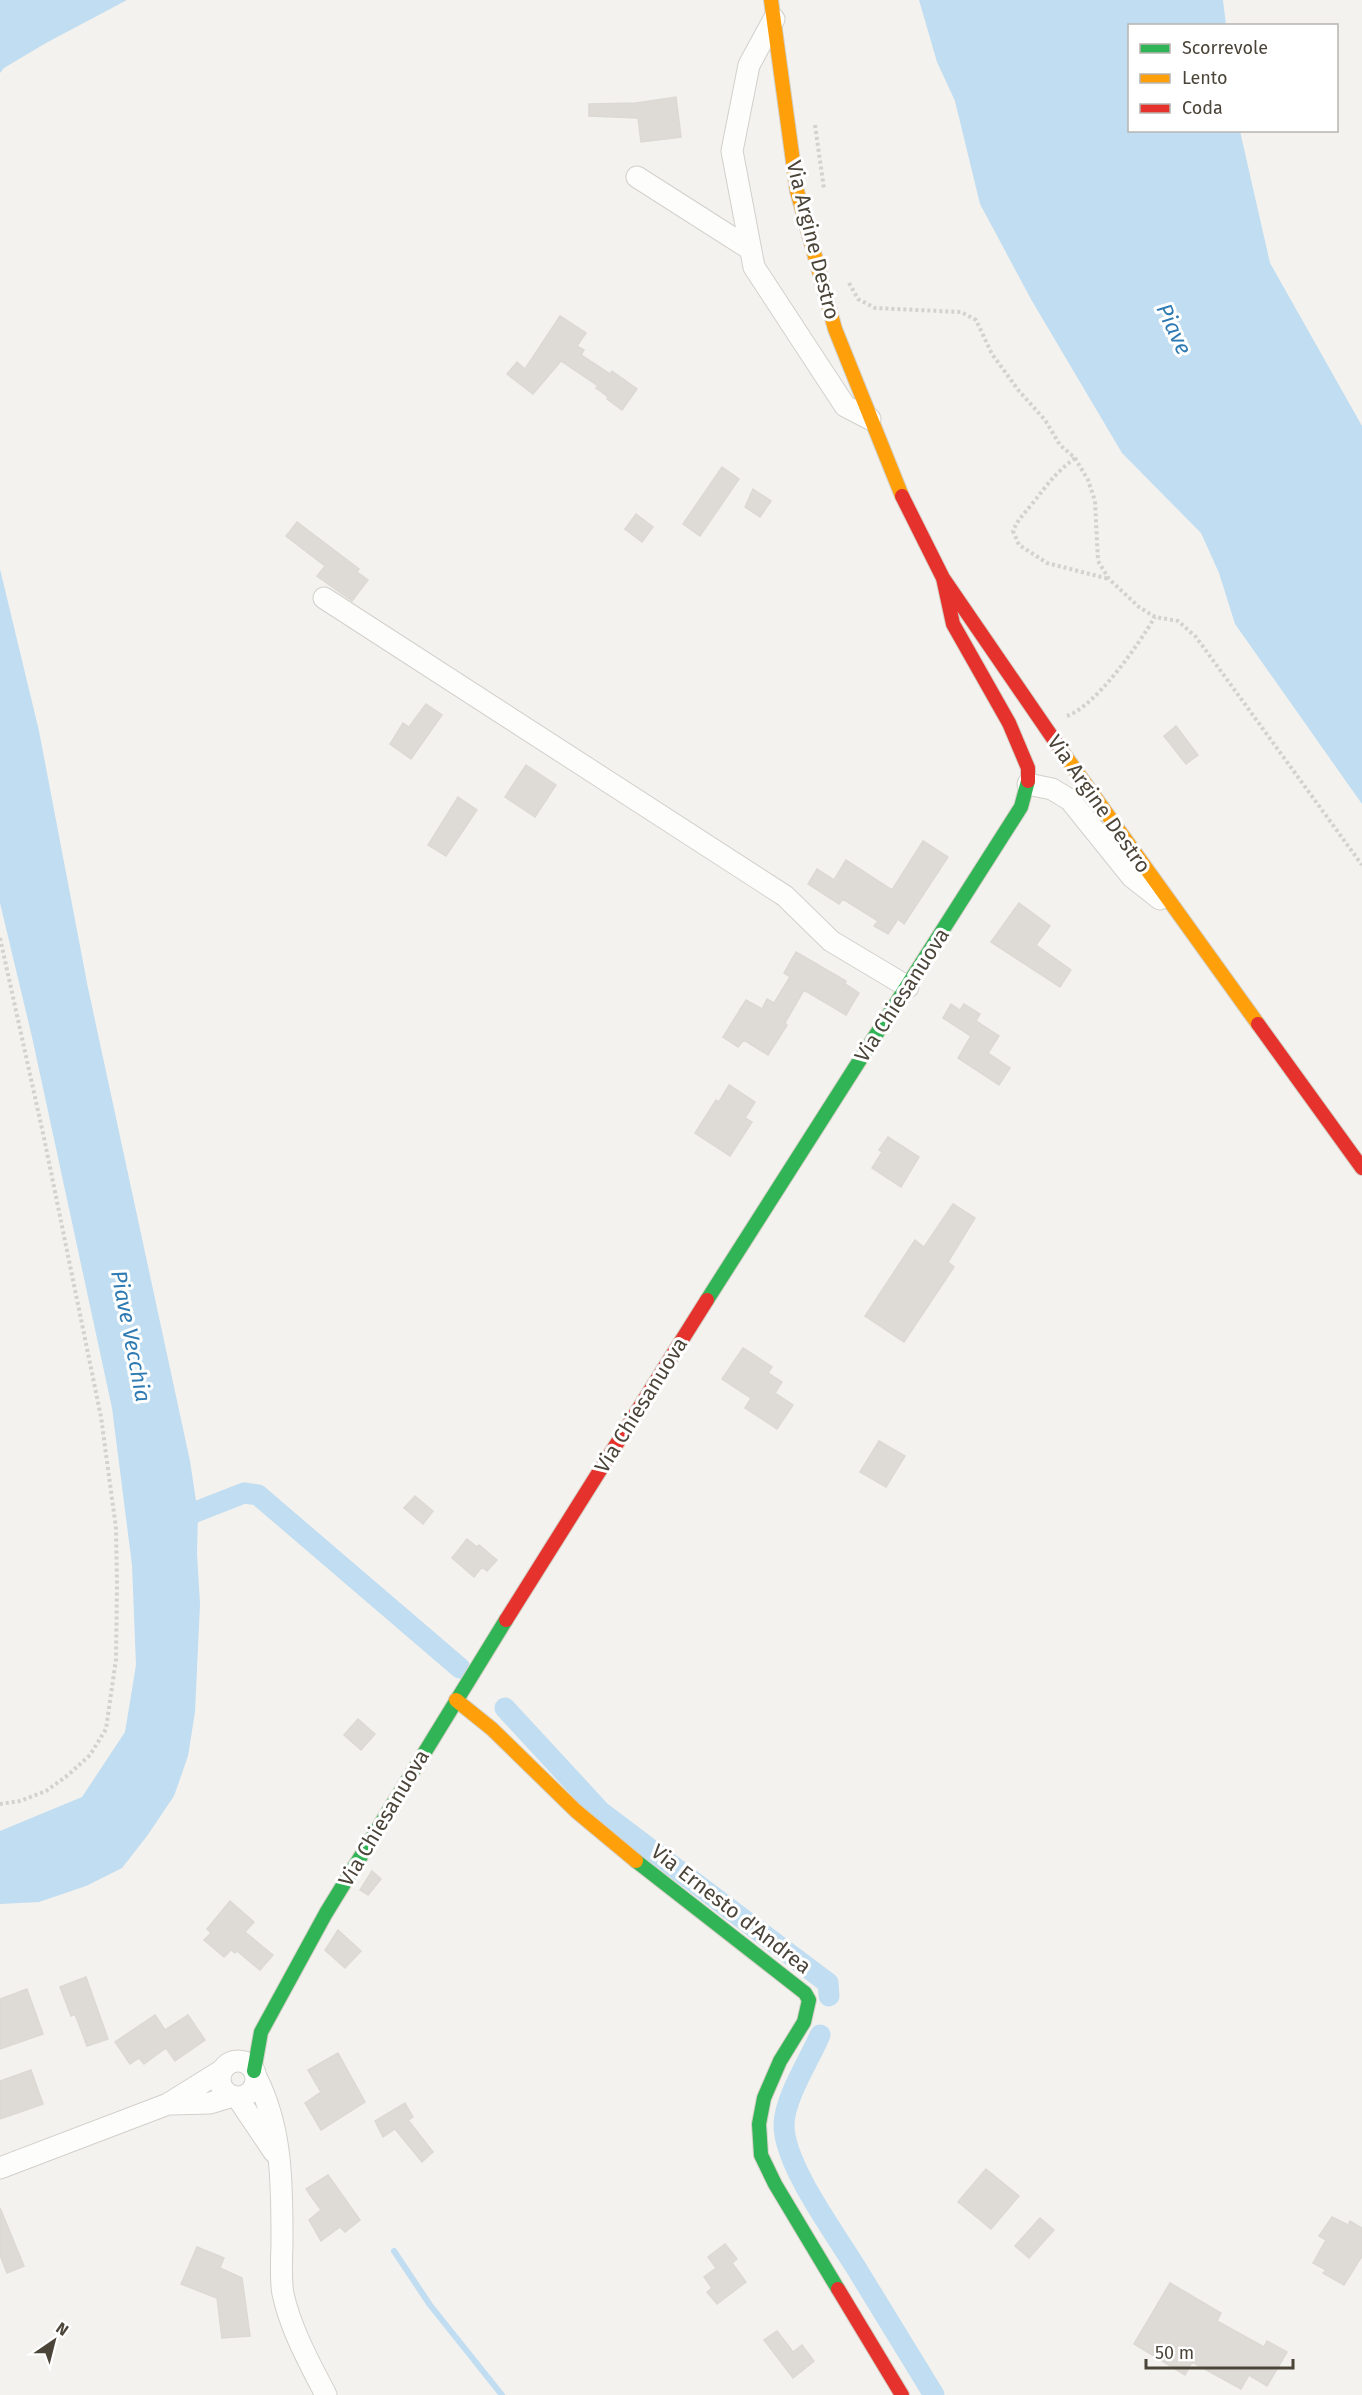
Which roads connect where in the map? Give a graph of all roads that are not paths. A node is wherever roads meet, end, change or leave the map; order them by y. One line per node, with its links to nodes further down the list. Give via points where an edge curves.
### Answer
1 (773, 10): 3 (street, Via Argine Destro, via 749,65 732,151); 4 (street, Via Argine Destro, via 797,190 835,329)
2 (637, 177): 3 (street)
3 (750, 249): 4 (street, Via Argine Destro, via 754,267 845,406)
4 (870, 419): 5 (street, Via Argine Destro)
5 (943, 578): 7 (street, Via Chiesanuova, via 953,624 1009,723 1028,768); 8 (street, Via Argine Destro)
6 (324, 598): 9 (street, via 785,896 831,941)
7 (1028, 784): 8 (street, via 1052,789 1070,800 1132,877); 9 (street, Via Chiesanuova, via 1008,830)
8 (1175, 911): 10 (street, Via Argine Destro)
9 (908, 987): 11 (street, Via Chiesanuova)
10 (1362, 1168)
11 (456, 1700): 12 (street, Via Chiesanuova, via 326,1913); 20 (street, Via Ernesto d'Andrea, via 482,1719 592,1825 809,2000 804,2022 780,2061 764,2098 759,2124 761,2155)
12 (261, 2032): 13 (street, Via Chiesanuova); 14 (street, Via Chiesanuova)
13 (228, 2066): 14 (street, via 248,2064); 15 (street, via 219,2079 226,2093); 16 (street, Via Chiesanuova)
14 (255, 2074): 15 (street, via 253,2089); 17 (street, via 270,2110)
15 (235, 2097): 16 (street, Via Chiesanuova, via 210,2103); 17 (street)
16 (168, 2104): 18 (street, Via Chiesanuova)
17 (280, 2160): 19 (street, via 283,2292 296,2336)
18 (0, 2168)
19 (326, 2395)
20 (902, 2395)

